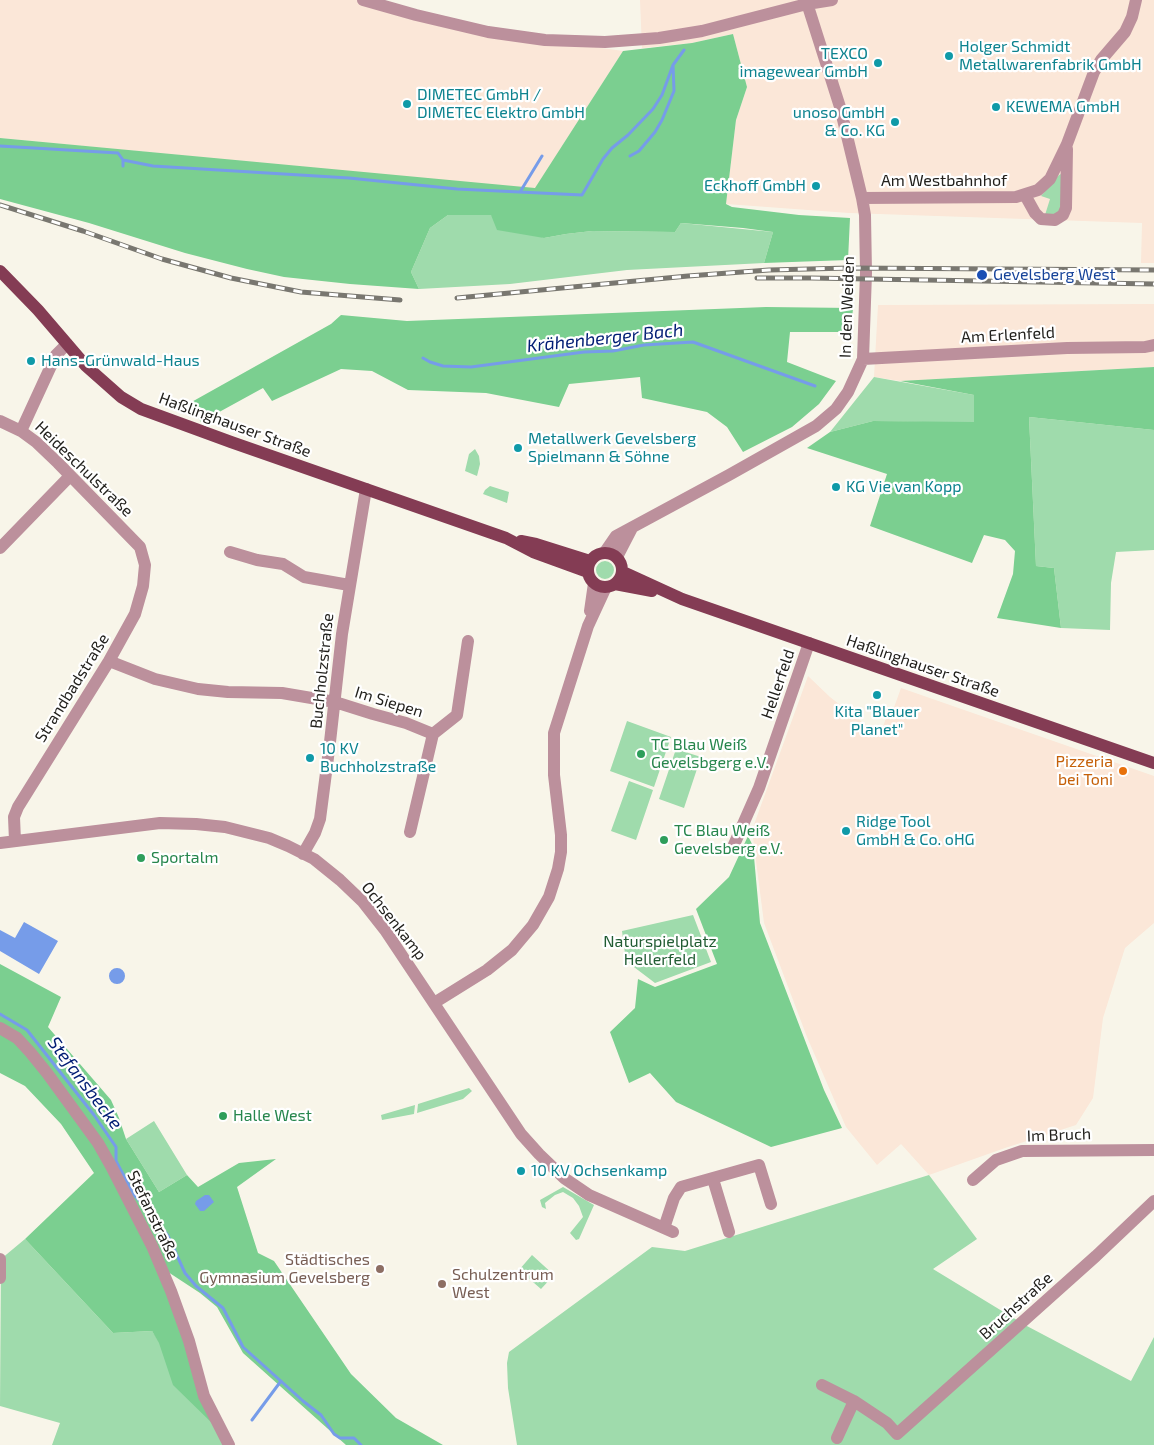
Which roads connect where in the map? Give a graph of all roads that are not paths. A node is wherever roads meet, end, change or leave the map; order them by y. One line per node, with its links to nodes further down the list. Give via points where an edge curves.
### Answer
1 (363, 0): 4 (street, via 488,32 545,40 605,42 702,31)
2 (832, 0): 4 (street)
3 (1136, 0): 5 (street, Am Westbahnhof, via 1125,32 1094,72)
4 (806, 2): 7 (street, In den Weiden, via 840,107)
5 (1067, 144): 6 (street, Am Westbahnhof, via 1050,179 1038,190); 6 (street, Am Westbahnhof, via 1066,208 1063,215 1055,220 1041,219)
6 (1025, 195): 7 (street, Am Westbahnhof)
7 (862, 198): 11 (street, In den Weiden, via 866,273)
8 (0, 271): 9 (main road, Haßlinghauser Straße)
9 (67, 344): 13 (street, via 56,355); 15 (main road, Haßlinghauser Straße, via 100,379 141,408)
10 (1154, 345): 11 (street, Am Erlenfeld)
11 (863, 359): 19 (street, In den Weiden, via 848,392 836,409 816,426 632,528)
12 (0, 421): 13 (street, Heideschulstraße)
13 (21, 431): 14 (street, Heideschulstraße)
14 (70, 476): 16 (street, Heideschulstraße); 17 (street)
15 (366, 489): 21 (main road, Haßlinghauser Straße, via 506,538 536,544); 22 (street, Buchholzstraße)
16 (140, 547): 26 (street, Strandbadstraße, via 145,565 143,586 135,614)
17 (0, 548)
18 (230, 552): 22 (street, via 283,564 304,577)
19 (611, 554): 20 (main road, via 620,561); 21 (main road, via 599,553)
20 (623, 572): 21 (main road, via 619,581); 23 (main road, Haßlinghauser Straße)
21 (599, 577): 23 (main road, Haßlinghauser Straße); 35 (street, via 588,626 554,733 561,852 549,897 534,925 512,950)
22 (349, 585): 27 (street, Buchholzstraße)
23 (682, 599): 25 (main road, Haßlinghauser Straße)
24 (468, 641): 28 (street, Im Siepen, via 457,716)
25 (809, 643): 29 (main road, Haßlinghauser Straße); 33 (street, Hellerfeld, via 762,779)
26 (109, 661): 27 (street, Im Siepen, via 155,679 198,689 282,693); 31 (street, Strandbadstraße, via 18,807 14,817)
27 (335, 702): 28 (street, Im Siepen); 34 (street, Buchholzstraße, via 320,819)
28 (434, 734): 30 (street, Im Siepen)
29 (1154, 763)
30 (410, 832)
31 (14, 841): 32 (street, Ochsenkamp); 34 (street, Ochsenkamp, via 160,823 196,824 250,832)
32 (0, 843)
33 (733, 847)
34 (304, 854): 35 (street, Ochsenkamp, via 340,880 363,902 386,930)
35 (434, 1003): 38 (street, Ochsenkamp, via 521,1134 564,1178 589,1194 669,1230 674,1198 680,1187)
36 (0, 1028): 49 (street, Stefanstraße, via 16,1038 36,1059 111,1166 152,1246 189,1342 204,1396)
37 (1154, 1150): 39 (street, Im Bruch, via 1022,1151 996,1160)
38 (713, 1179): 41 (street, Ochsenkamp, via 760,1165); 42 (street)
39 (973, 1180)
40 (1154, 1201): 48 (street, Bruchstraße)
41 (771, 1204)
42 (729, 1232)
43 (0, 1259): 44 (street)
44 (0, 1278)
45 (822, 1385): 46 (street, Bruchstraße)
46 (854, 1401): 47 (street); 48 (street, Bruchstraße, via 887,1423)
47 (837, 1438)
48 (899, 1440)
49 (229, 1445)

